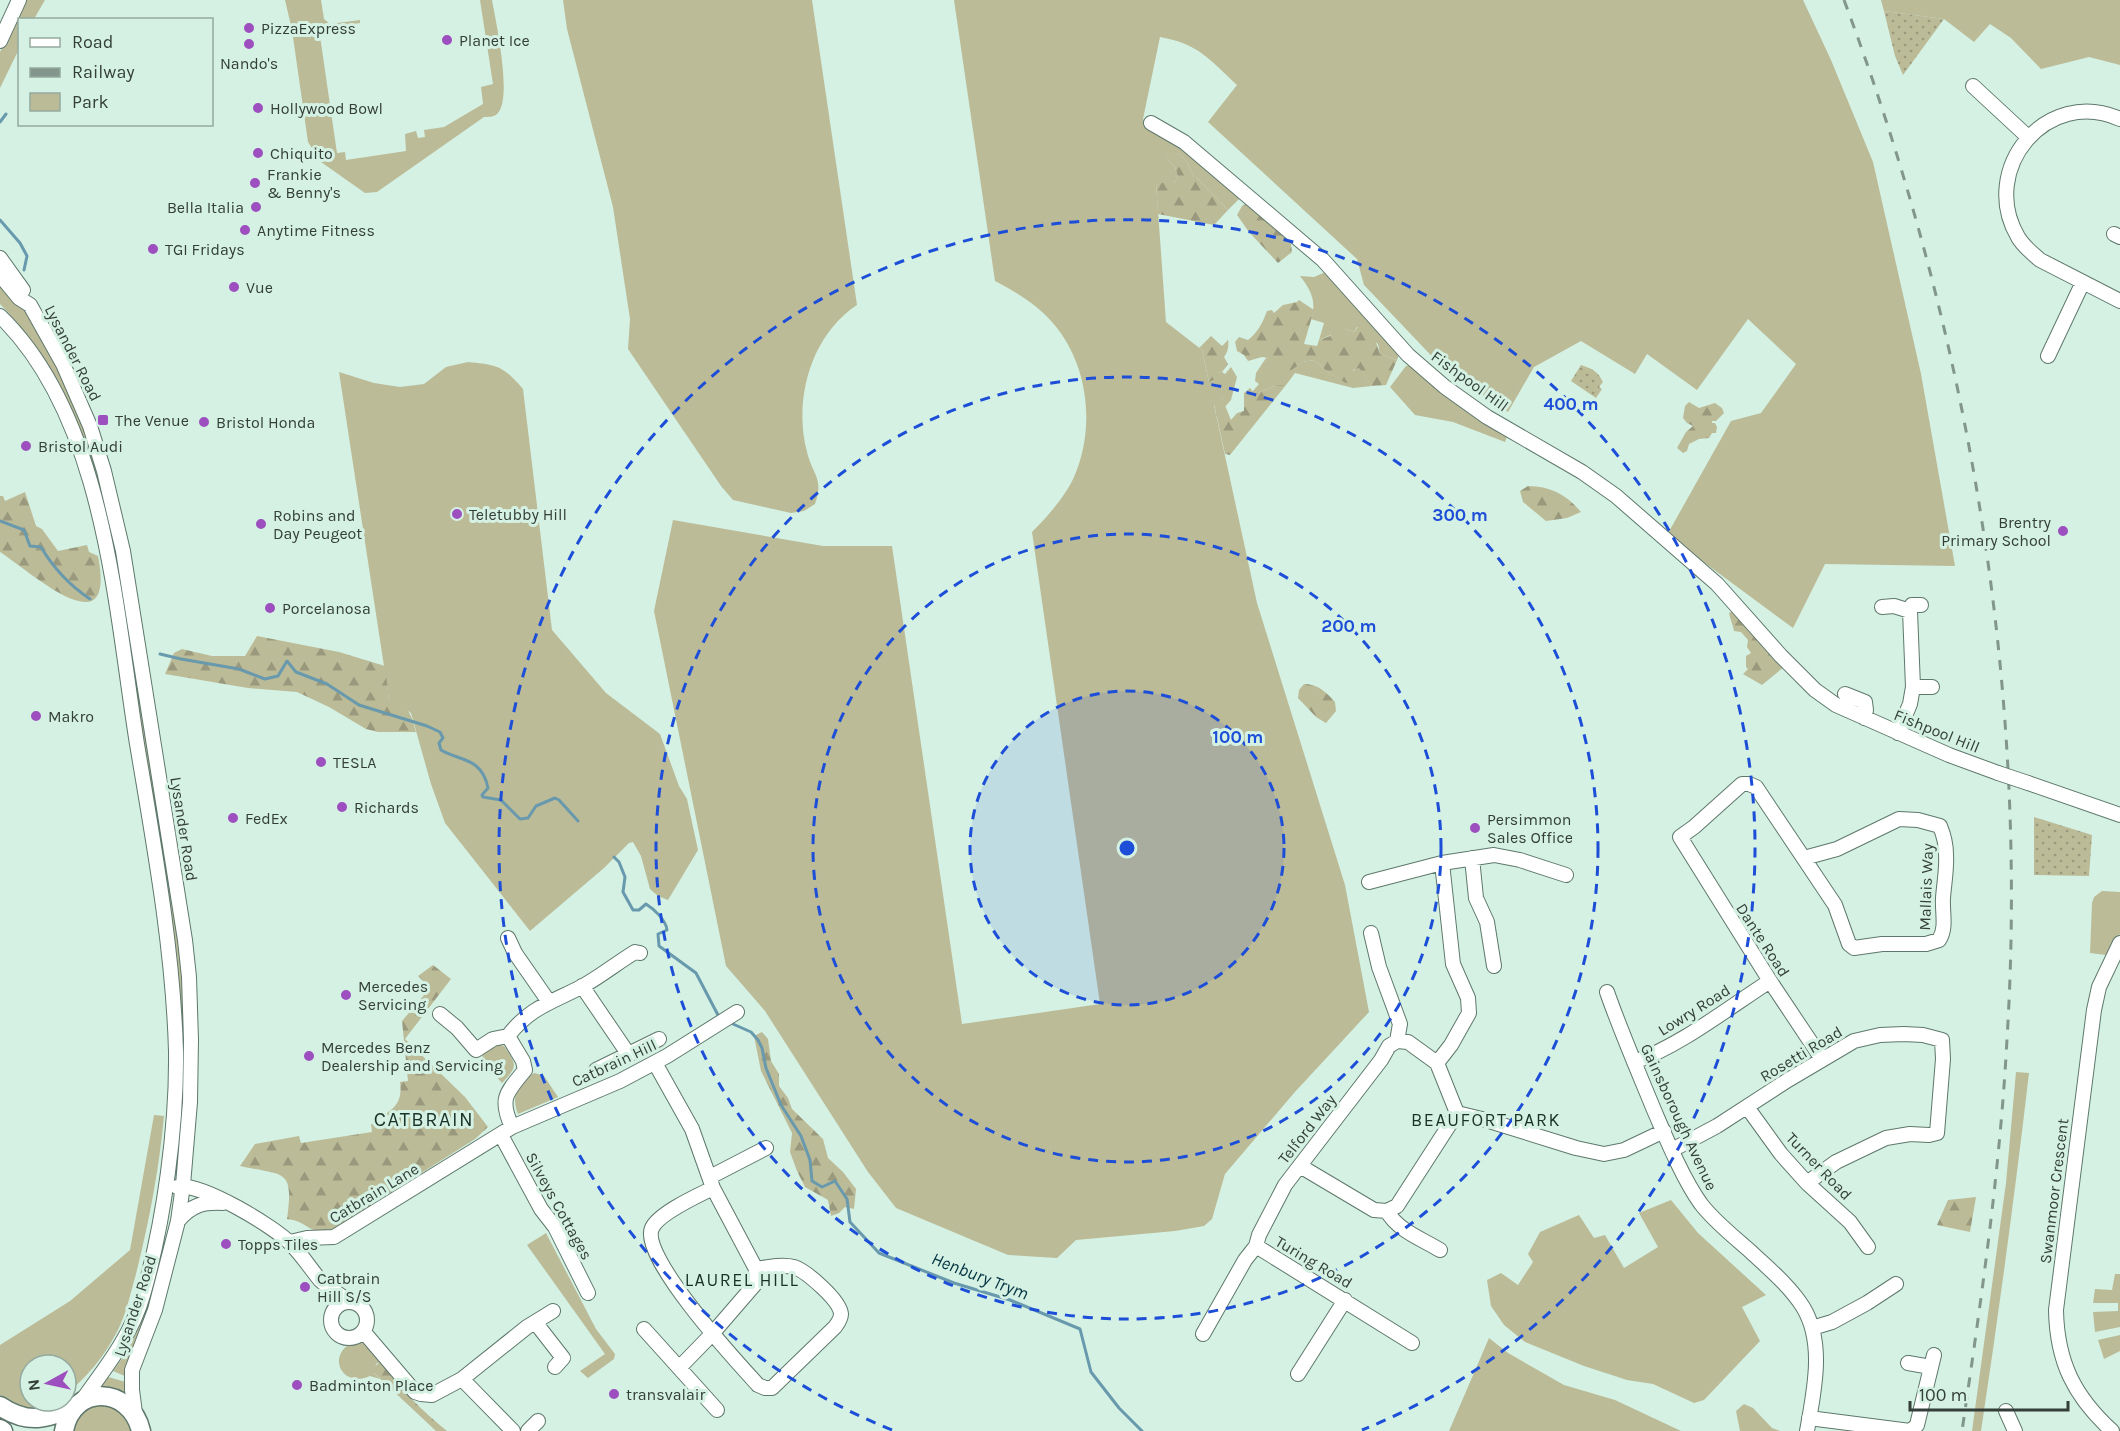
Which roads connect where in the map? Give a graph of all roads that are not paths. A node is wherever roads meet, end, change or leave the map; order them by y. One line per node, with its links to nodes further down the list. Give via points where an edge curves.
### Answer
1 (18, 0): 2 (street); 3 (street)
2 (0, 30)
3 (0, 41)
4 (1973, 86): 7 (street)
5 (2120, 119): 7 (street, via 2077,112 2050,121)
6 (1151, 123): 19 (street, Fishpool Hill, via 1184,142 1323,260 1408,355 1445,387 1616,496 1716,584 1815,690)
7 (2028, 137): 10 (street, via 2012,164 2006,185 2012,226 2040,260)
8 (0, 258): 12 (street)
9 (0, 275): 12 (street, Lysander Road, via 19,298)
10 (2083, 282): 11 (street); 14 (street)
11 (2120, 301)
12 (30, 304): 57 (street, Lysander Road, via 63,364 90,426 123,551 189,977 190,1092)
13 (0, 316): 69 (street, Lysander Road, via 17,332 44,370 73,428 87,471 106,547 158,874 176,1053 167,1169)
14 (2048, 356)
15 (1882, 607): 16 (street, via 1916,608)
16 (1913, 687): 17 (street); 20 (street)
17 (1932, 687)
18 (1845, 694): 19 (street, via 1865,702)
19 (1864, 718): 20 (street, Fishpool Hill)
20 (1898, 733): 21 (street, Fishpool Hill, bridge)
21 (2120, 815)
22 (1680, 837): 24 (street, Mallais Way, via 1742,784 1749,784 1756,788); 33 (street, Dante Road)
23 (1472, 858): 25 (street); 26 (street, via 1494,855); 32 (street, via 1476,898 1487,922)
24 (1804, 858): 24 (street, Mallais Way, via 1837,849 1899,819 1940,826 1947,857 1942,936 1934,943 1854,948 1835,905)
25 (1442, 863): 27 (street); 46 (street, via 1454,964 1468,998 1469,1013)
26 (1566, 875)
27 (1369, 882)
28 (1371, 933): 41 (street, via 1400,1024)
29 (508, 938): 36 (street)
30 (2120, 943): 98 (street, Swanmoor Crescent, via 2099,987 2094,1010 2056,1310 2056,1332 2068,1374 2086,1405)
31 (640, 953): 34 (street, via 634,952)
32 (1494, 966)
33 (1770, 981): 43 (street, Dante Road); 44 (street, Lowry Road, via 1680,1040)
34 (582, 986): 36 (street); 42 (street)
35 (1607, 992): 44 (street, Gainsborough Avenue)
36 (549, 1002): 39 (street, via 520,1021)
37 (737, 1011): 45 (street, Catbrain Hill)
38 (440, 1014): 39 (street, via 477,1050 493,1039)
39 (508, 1036): 50 (street, Silveys Cottages, via 525,1070 506,1096)
40 (659, 1039): 42 (street)
41 (1397, 1041): 46 (street, via 1408,1042); 54 (street, Telford Way, via 1389,1046)
42 (628, 1055): 47 (street)
43 (1822, 1059): 48 (street, Rosetti Road); 56 (street, Rosetti Road, via 1854,1041 1880,1035 1923,1035 1941,1040 1937,1133 1887,1138 1836,1162)
44 (1634, 1062): 51 (street, Gainsborough Avenue)
45 (655, 1063): 50 (street, Catbrain Hill); 55 (street, via 692,1129)
46 (1437, 1063): 49 (street)
47 (596, 1070)
48 (1747, 1107): 53 (street, Rosetti Road); 56 (street, Turner Road)
49 (1457, 1113): 51 (street, via 1604,1154 1623,1150); 59 (street, via 1397,1206)
50 (506, 1131): 61 (street, Catbrain Lane, via 334,1237); 68 (street, Silveys Cottages, via 541,1209 555,1227)
51 (1664, 1131): 53 (street, Gainsborough Avenue)
52 (766, 1148): 55 (street)
53 (1672, 1150): 76 (street, Gainsborough Avenue, via 1701,1204 1778,1276 1804,1308)
54 (1300, 1166): 59 (street, via 1374,1210); 62 (street, Telford Way, via 1284,1185)
55 (711, 1182): 65 (street); 78 (street, via 654,1224 650,1237 665,1268)
56 (1808, 1183): 63 (street, Turner Road, via 1850,1222)
57 (183, 1185): 58 (street); 60 (street, Lysander Road); 69 (street, via 173,1193 164,1246)
58 (228, 1203): 60 (street, via 194,1206); 61 (street)
59 (1387, 1211): 64 (street, via 1402,1228)
60 (178, 1221): 92 (street, Lysander Road, via 154,1310 132,1370 132,1390)
61 (290, 1242): 66 (street)
62 (1256, 1246): 70 (street, Turing Road); 79 (street, Turing Road)
63 (1868, 1247)
64 (1440, 1250)
65 (756, 1269): 78 (street, via 756,1283); 78 (street, via 791,1266 801,1270 839,1307 839,1322 772,1388 758,1385)
66 (321, 1281): 71 (street); 73 (street)
67 (1896, 1284): 76 (street, via 1867,1304)
68 (588, 1293)
69 (143, 1297): 86 (street, Lysander Road, via 108,1364)
70 (1346, 1300): 80 (street, Turing Road); 84 (street)
71 (350, 1302): 73 (street); 77 (street, via 360,1306 366,1316)
72 (553, 1311): 74 (street)
73 (333, 1312): 77 (street, via 331,1324 340,1336 349,1338)
74 (535, 1322): 82 (street, via 563,1358); 85 (street)
75 (644, 1329): 83 (street)
76 (1812, 1329): 93 (street, Gainsborough Avenue, via 1816,1362)
77 (363, 1331): 85 (street, via 415,1392 432,1395)
78 (712, 1334): 83 (street)
79 (1203, 1334)
80 (1412, 1343)
81 (1908, 1363): 96 (street, via 1932,1361 1917,1425)
82 (555, 1367)
83 (679, 1368): 88 (street)
84 (1298, 1374)
85 (462, 1379): 95 (street)
86 (78, 1405): 92 (main road, via 94,1397 112,1397 123,1402)
87 (0, 1406): 90 (main road, via 14,1414 38,1419)
88 (717, 1410)
89 (2006, 1411): 97 (street)
90 (60, 1413)
91 (72, 1413): 94 (main road)
92 (141, 1424)
93 (1808, 1426): 96 (street)
94 (64, 1431)
95 (513, 1431)
96 (1910, 1431)
97 (2015, 1431)
98 (2112, 1431)

